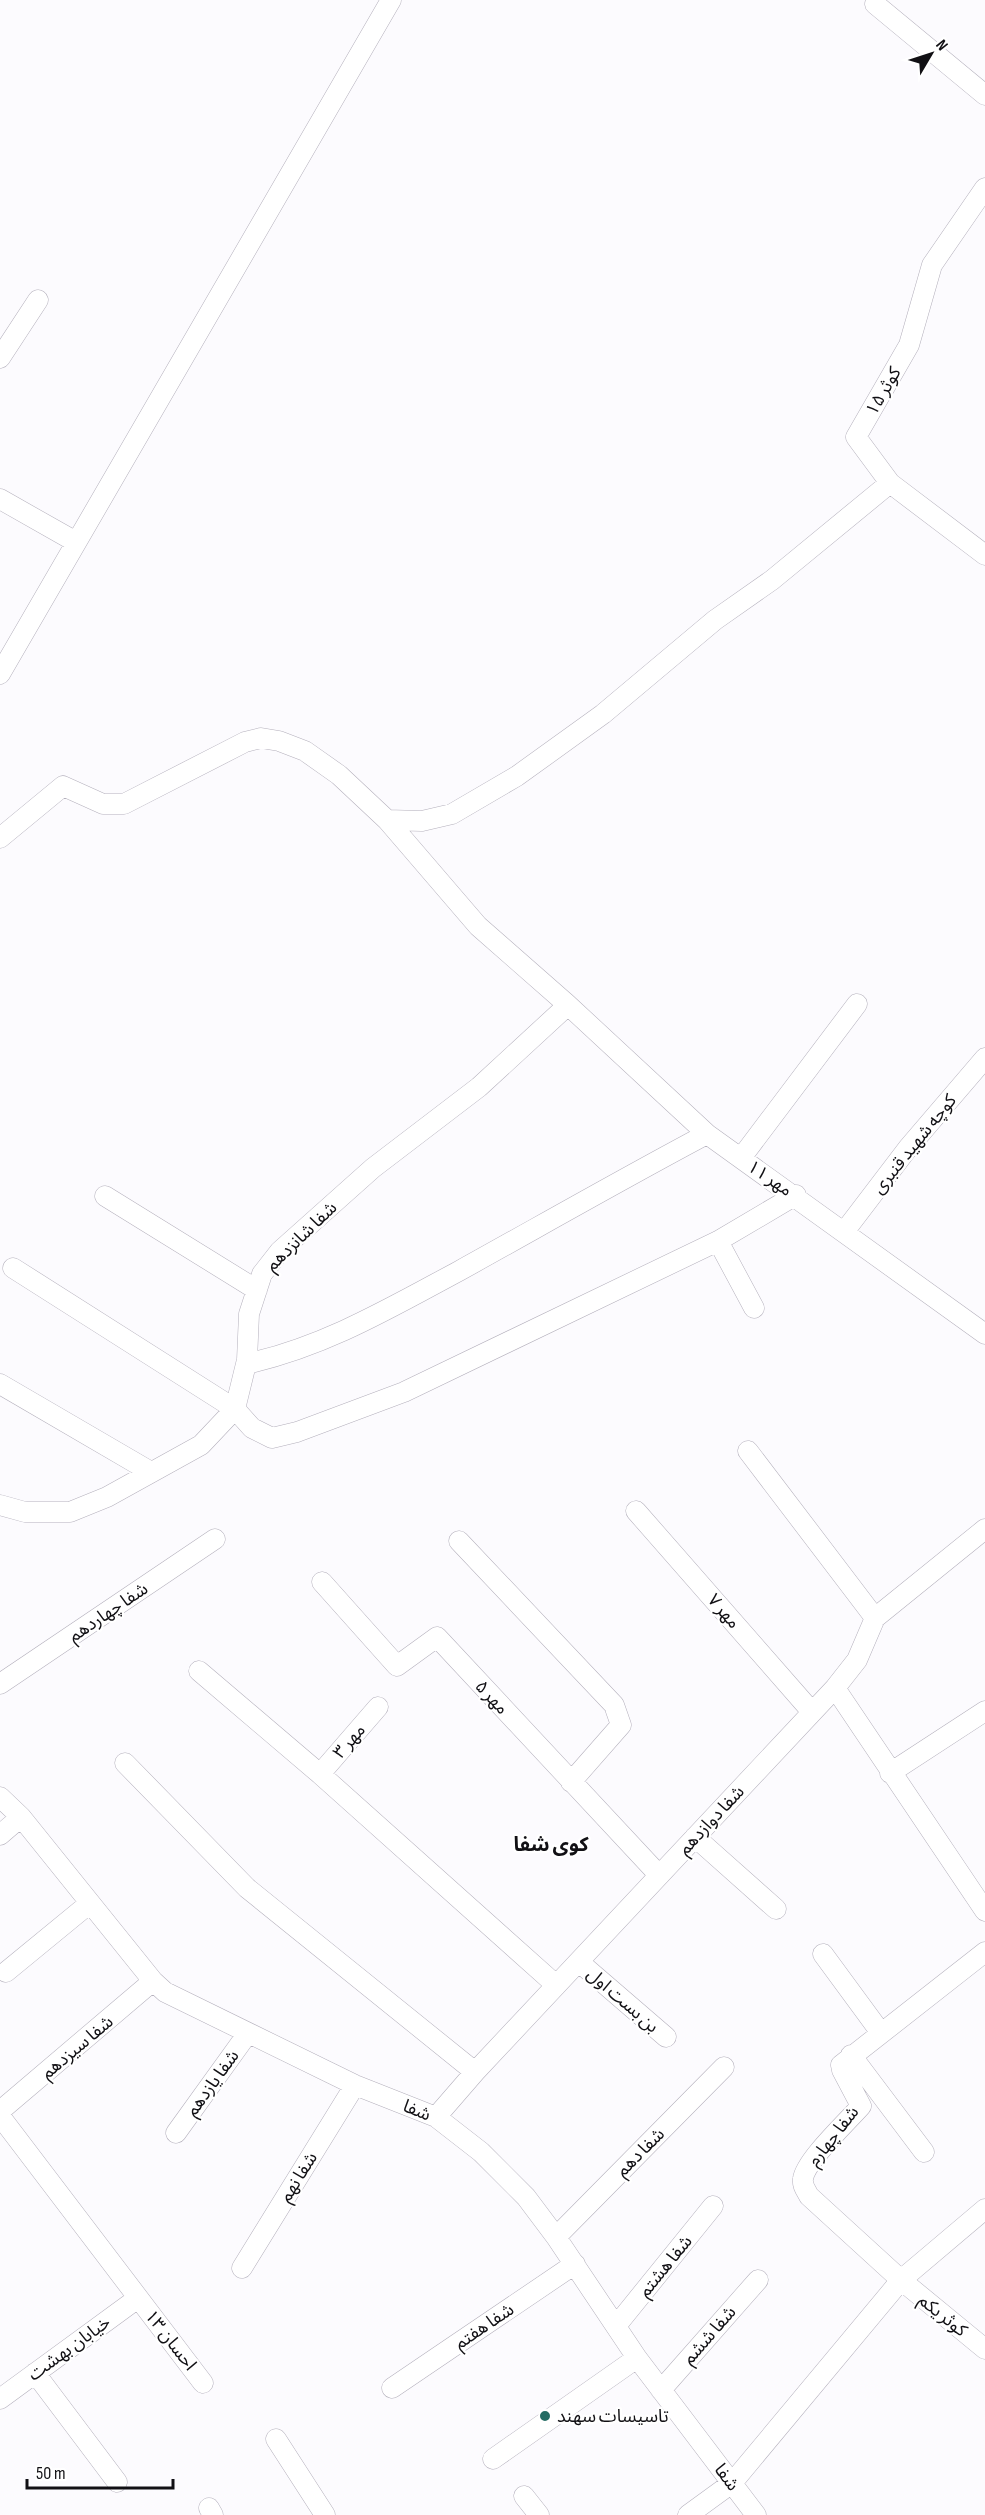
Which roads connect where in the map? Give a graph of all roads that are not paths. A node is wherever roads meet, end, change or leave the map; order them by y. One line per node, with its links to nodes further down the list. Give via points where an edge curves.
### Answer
1 (392, 0): 9 (street)
2 (875, 4): 3 (street)
3 (985, 95)
4 (985, 188): 7 (street, کوثر ۱۵, via 932,265 909,345 856,437)
5 (38, 300): 6 (street)
6 (0, 358)
7 (890, 483): 10 (street, کوثر ۱۵); 12 (street, via 772,580 715,620 603,714 517,776 452,814 422,821)
8 (0, 499): 9 (street)
9 (76, 542): 11 (street)
10 (985, 555)
11 (0, 674)
12 (387, 820): 13 (street, مهر ۱۱, via 339,775 305,751 261,738 245,742 124,804 103,804 63,786); 15 (street, مهر ۱۱, via 478,926)
13 (0, 838)
14 (857, 1004): 18 (street)
15 (568, 1005): 17 (street, مهر ۱۱); 24 (street, شفا شانزدهم, via 479,1087 373,1168 280,1251 262,1274)
16 (985, 1058): 21 (street, کوچه شهید قنبری, via 908,1148)
17 (707, 1134): 18 (street, مهر ۱۱); 27 (street, via 356,1327 279,1357)
18 (741, 1158): 19 (street, مهر ۱۱)
19 (796, 1195): 21 (street, مهر ۱۱); 22 (street)
20 (105, 1196): 24 (street)
21 (844, 1232): 26 (street, مهر ۱۱)
22 (718, 1241): 25 (street); 29 (street, via 404,1392 297,1432 272,1438 261,1435)
23 (13, 1268): 29 (street)
24 (257, 1290): 27 (street, شفا شانزدهم, via 249,1314)
25 (754, 1308)
26 (985, 1334)
27 (246, 1364): 29 (street, شفا شانزدهم)
28 (0, 1384): 31 (street)
29 (235, 1409): 31 (street, شفا شانزدهم, via 201,1445)
30 (748, 1451): 38 (street)
31 (151, 1472): 32 (street, شفا شانزدهم, via 70,1512 26,1512)
32 (0, 1505)
33 (636, 1511): 44 (street, مهر ۷)
34 (985, 1529): 38 (street, شفا دوازدهم)
35 (215, 1539): 40 (street, شفا چهاردهم)
36 (459, 1541): 48 (street, via 614,1705 621,1725)
37 (322, 1582): 48 (street, مهر ۵, via 397,1666 436,1637)
38 (875, 1618): 41 (street, شفا دوازدهم, via 857,1660)
39 (199, 1671): 47 (street)
40 (0, 1684)
41 (835, 1688): 44 (street, شفا دوازدهم); 46 (street)
42 (378, 1707): 47 (street, مهر ۳)
43 (985, 1711): 46 (street)
44 (812, 1712): 52 (street, شفا دوازدهم)
45 (125, 1763): 68 (street, via 248,1888)
46 (890, 1773): 55 (street)
47 (320, 1774): 62 (street)
48 (571, 1782): 53 (street, مهر ۵)
49 (0, 1797): 50 (street, شفا)
50 (21, 1817): 51 (street); 54 (street, شفا)
51 (0, 1835)
52 (695, 1837): 53 (street, شفا دوازدهم); 56 (street)
53 (659, 1875): 59 (street, شفا دوازدهم)
54 (90, 1904): 60 (street); 61 (street, شفا)
55 (984, 1908)
56 (776, 1909)
57 (985, 1952): 64 (street)
58 (823, 1954): 64 (street)
59 (579, 1962): 62 (street, شفا دوازدهم); 65 (street, بن بست اول)
60 (6, 1972)
61 (153, 1981): 63 (street, شفا, via 165,1992); 70 (street, شفا سیزدهم)
62 (556, 1985): 68 (street, شفا دوازدهم)
63 (248, 2033): 69 (street, شفا); 73 (street, شفا یازدهم)
64 (881, 2033): 66 (street)
65 (666, 2037)
66 (851, 2055): 74 (street); 81 (street, شفا چهارم, via 841,2065 861,2106 808,2164 803,2187)
67 (724, 2067): 77 (street, شفا دهم)
68 (475, 2072): 72 (street, شفا دوازدهم)
69 (355, 2085): 72 (street, شفا); 79 (street, شفا نهم)
70 (0, 2111)
71 (0, 2116): 82 (street, احسان ۱۳)
72 (436, 2117): 77 (street, شفا, via 481,2152 526,2197)
73 (176, 2133)
74 (924, 2152)
75 (713, 2206): 83 (street, شفا هشتم)
76 (985, 2209): 81 (street)
77 (556, 2237): 78 (street, شفا)
78 (574, 2264): 83 (street, شفا); 88 (street, شفا هفتم)
79 (242, 2268)
80 (758, 2280): 89 (street, شفا ششم)
81 (901, 2280): 84 (street, کوثر یکم); 94 (street)
82 (138, 2298): 86 (street, خیابان بهشت); 87 (street, احسان ۱۳)
83 (616, 2326): 85 (street, شفا)
84 (985, 2349)
85 (637, 2358): 89 (street, شفا); 92 (street)
86 (35, 2373): 90 (street, خیابان بهشت); 93 (street)
87 (203, 2383)
88 (392, 2388)
89 (661, 2390): 94 (street, شفا)
90 (0, 2399)
91 (276, 2439): 96 (street)
92 (493, 2459)
93 (117, 2482)
94 (732, 2483): 98 (street); 99 (street, شفا)
95 (524, 2496): 97 (street)
96 (326, 2515)
97 (539, 2515)
98 (688, 2515)
99 (756, 2515)

